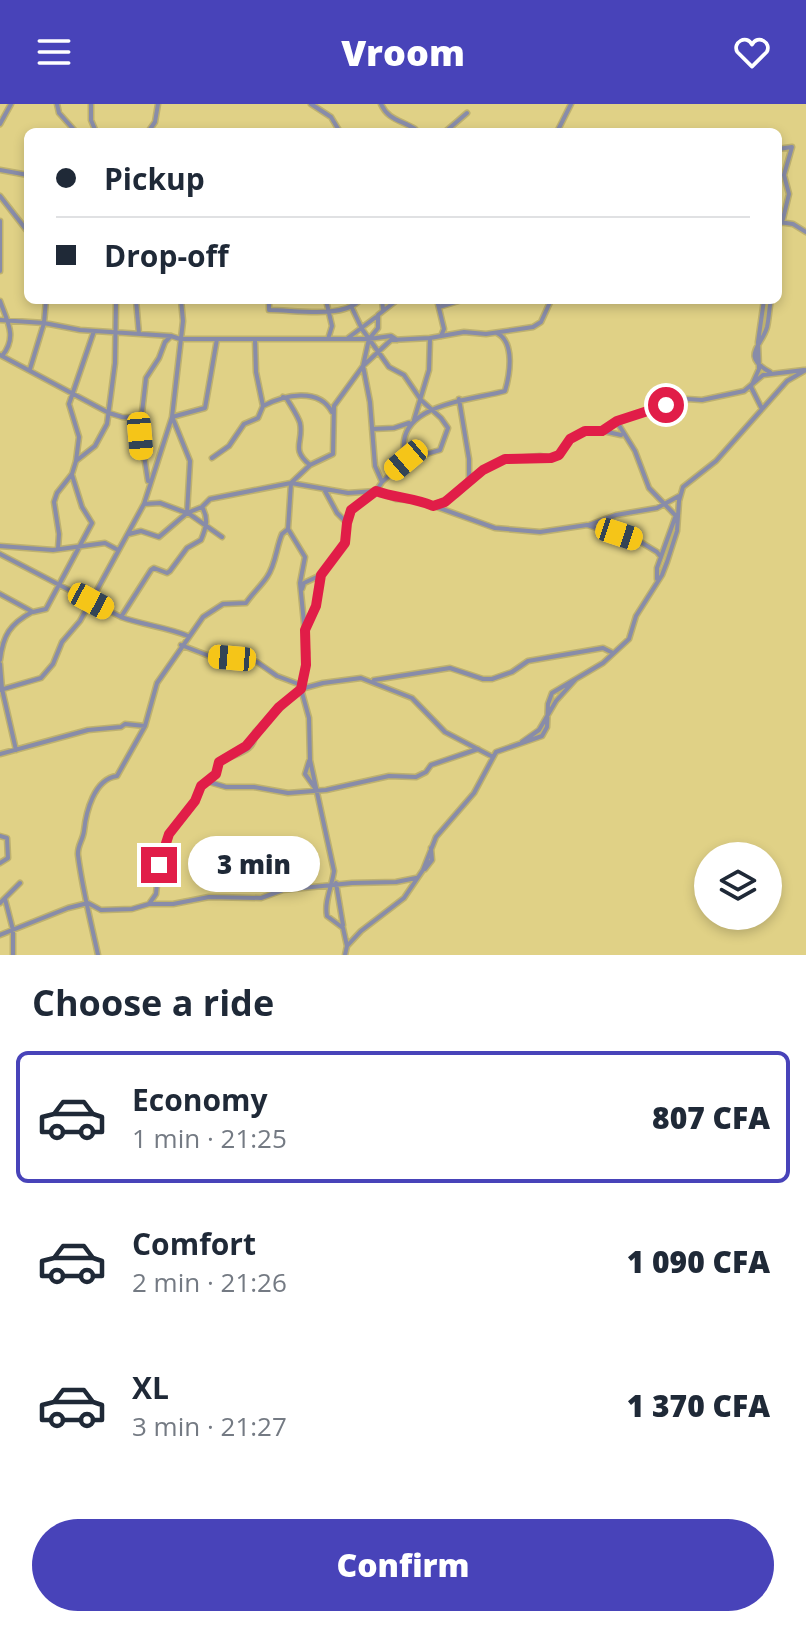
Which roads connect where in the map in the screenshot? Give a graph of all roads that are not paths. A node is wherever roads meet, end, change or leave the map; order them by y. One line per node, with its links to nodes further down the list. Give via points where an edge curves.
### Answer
1 (11, 104): 10 (street)
2 (57, 104): 11 (street)
3 (91, 104): 9 (street)
4 (158, 104): 14 (street)
5 (311, 104): 15 (street)
6 (380, 104): 16 (street, via 392,119)
7 (571, 104): 18 (street)
8 (467, 113): 17 (street)
9 (91, 120): 12 (street); 13 (street)
10 (0, 124)
11 (72, 128)
12 (90, 128)
13 (94, 128)
14 (151, 128)
15 (338, 128)
16 (413, 128)
17 (450, 128)
18 (559, 128)
19 (782, 148): 23 (street, via 792,147)
20 (0, 170): 21 (street)
21 (24, 174)
22 (0, 196): 26 (street)
23 (782, 214)
24 (0, 221): 28 (street)
25 (782, 223): 27 (street)
26 (24, 227)
27 (806, 232)
28 (0, 271)
29 (0, 301): 50 (street)
30 (46, 304): 51 (street)
31 (116, 304): 54 (street)
32 (136, 304): 56 (street)
33 (181, 304): 61 (street)
34 (269, 304): 47 (street, via 269,310)
35 (327, 304): 47 (street)
36 (356, 304): 45 (street)
37 (382, 304): 46 (street)
38 (391, 304): 46 (street)
39 (438, 304): 44 (street)
40 (449, 304): 44 (street)
41 (549, 304): 55 (street, via 533,327)
42 (763, 304): 67 (street)
43 (771, 304): 67 (street, via 768,325)
44 (439, 307): 58 (street)
45 (352, 308): 47 (street); 52 (street)
46 (383, 309): 48 (street)
47 (328, 312): 63 (street)
48 (378, 315): 52 (street); 64 (street, via 378,328)
49 (0, 320): 50 (street)
50 (9, 321): 51 (street); 69 (street, via 9,348)
51 (44, 323): 53 (street); 72 (street)
52 (362, 329): 59 (street); 64 (street)
53 (94, 331): 54 (street); 76 (street)
54 (115, 332): 56 (street); 84 (street)
55 (496, 333): 58 (street); 78 (street, via 509,345 507,388)
56 (139, 334): 57 (street)
57 (171, 336): 61 (street); 86 (street, via 146,378)
58 (441, 336): 60 (street)
59 (347, 338): 63 (street); 64 (street)
60 (430, 338): 66 (street); 79 (street)
61 (180, 339): 62 (street); 85 (street)
62 (217, 339): 65 (street); 85 (street, via 205,408)
63 (328, 339): 65 (street)
64 (369, 339): 66 (street); 68 (street); 71 (street)
65 (255, 340): 80 (street)
66 (397, 340): 68 (street)
67 (758, 342): 70 (street)
68 (378, 350): 71 (street); 79 (street)
69 (1, 356): 72 (street)
70 (758, 362): 74 (street); 75 (street)
71 (363, 366): 83 (street); 89 (street)
72 (30, 369): 76 (street)
73 (806, 370): 74 (street); 82 (street, via 787,381)
74 (772, 373): 75 (street)
75 (751, 387): 82 (street); 87 (street, via 687,399)
76 (72, 393): 84 (street); 94 (street, via 69,404 79,437)
77 (283, 397): 80 (street); 83 (street, via 319,398); 95 (street, via 300,424 301,458)
78 (459, 399): 81 (street); 97 (street)
79 (421, 400): 81 (street); 88 (street)
80 (263, 406): 92 (street, via 258,418 244,424 229,446)
81 (432, 409): 88 (street); 93 (street, via 448,428 440,450)
82 (762, 409): 103 (street, via 716,461 683,487)
83 (332, 412): 95 (street, via 333,454)
84 (109, 413): 86 (street); 94 (street, via 95,446)
85 (172, 417): 100 (street); 108 (street, via 190,461)
86 (141, 418): 100 (street, via 141,453)
87 (617, 421): 90 (street); 91 (street)
88 (412, 422): 89 (street); 93 (street, via 403,441)
89 (372, 429): 98 (street)
90 (602, 431): 91 (street); 97 (street, via 585,431 551,458 505,459)
91 (624, 436): 105 (street, via 649,488)
92 (212, 458)
93 (406, 460): 98 (street)
94 (76, 461): 96 (street)
95 (310, 465): 99 (street)
96 (72, 474): 116 (street, via 92,523); 118 (street, via 54,502)
97 (469, 481): 106 (street)
98 (382, 482): 102 (street)
99 (291, 483): 101 (street); 107 (street, via 210,499); 113 (street)
100 (149, 484): 104 (street)
101 (324, 489): 102 (street); 110 (street)
102 (376, 491): 106 (street); 110 (street, via 351,510)
103 (681, 495): 105 (street); 109 (street)
104 (144, 504): 108 (street, via 160,503); 114 (street)
105 (666, 504): 109 (street); 111 (street)
106 (433, 506): 111 (street, via 495,528 540,532)
107 (202, 507): 108 (street); 112 (street)
108 (187, 513): 112 (street); 114 (street, via 159,537 141,531)
109 (677, 515): 121 (street); 123 (street, via 675,539)
110 (347, 523): 122 (street, via 345,543)
111 (587, 525): 121 (street, via 639,541)
112 (207, 526): 115 (street); 129 (street, via 201,540 187,548 170,571 151,570)
113 (288, 529): 125 (street, via 305,557); 131 (street, via 266,579 246,603 217,606)
114 (129, 534): 119 (street)
115 (222, 537)
116 (81, 545): 118 (street); 119 (street, via 105,543); 124 (street)
117 (0, 546): 118 (street)
118 (58, 549)
119 (118, 550): 127 (street)
120 (0, 554): 124 (street)
121 (661, 557): 123 (street)
122 (321, 575): 125 (street, via 304,583); 130 (street)
123 (657, 581): 133 (street, via 629,639)
124 (61, 584): 127 (street); 128 (street, via 46,609)
125 (302, 590): 130 (street)
126 (0, 594): 128 (street)
127 (91, 601): 129 (street); 137 (street, via 41,678)
128 (33, 612): 134 (street, via 15,621 1,647)
129 (121, 617): 131 (street)
130 (305, 630): 136 (street)
131 (188, 636): 132 (street)
132 (181, 645): 136 (street, via 212,657 257,662); 138 (street, via 157,683)
133 (613, 653): 135 (street, via 603,648 532,660 492,679 450,668); 142 (street, via 552,693 542,736)
134 (0, 662): 137 (street)
135 (369, 681): 136 (street, via 355,678); 139 (street, via 412,698 436,726)
136 (301, 687): 143 (street, via 255,732 250,749 219,762); 144 (street)
137 (1, 690): 140 (street)
138 (145, 726): 140 (street, via 88,730); 152 (street, via 117,776 100,784 83,822 78,853)
139 (478, 749): 142 (street); 144 (street, via 431,765 416,777 389,776)
140 (16, 750): 141 (street)
141 (0, 754)
142 (493, 757): 147 (street, via 474,793 436,837)
143 (207, 782): 144 (street, via 288,793); 153 (street, via 169,834)
144 (317, 790): 149 (street)
145 (0, 836): 146 (street, via 7,838 8,858)
146 (0, 863)
147 (418, 877): 149 (street); 157 (street, via 395,907)
148 (20, 883): 150 (street)
149 (334, 885): 153 (street, via 247,900 209,897); 154 (street); 154 (street, via 325,907 327,916)
150 (5, 899): 151 (street); 155 (street)
151 (0, 903)
152 (88, 903): 153 (street, via 101,910); 155 (street); 159 (street)
153 (149, 904)
154 (343, 928): 157 (street)
155 (13, 930): 156 (street); 158 (street)
156 (0, 935)
157 (347, 946): 160 (street)
158 (13, 955)
159 (98, 955)
160 (345, 955)

